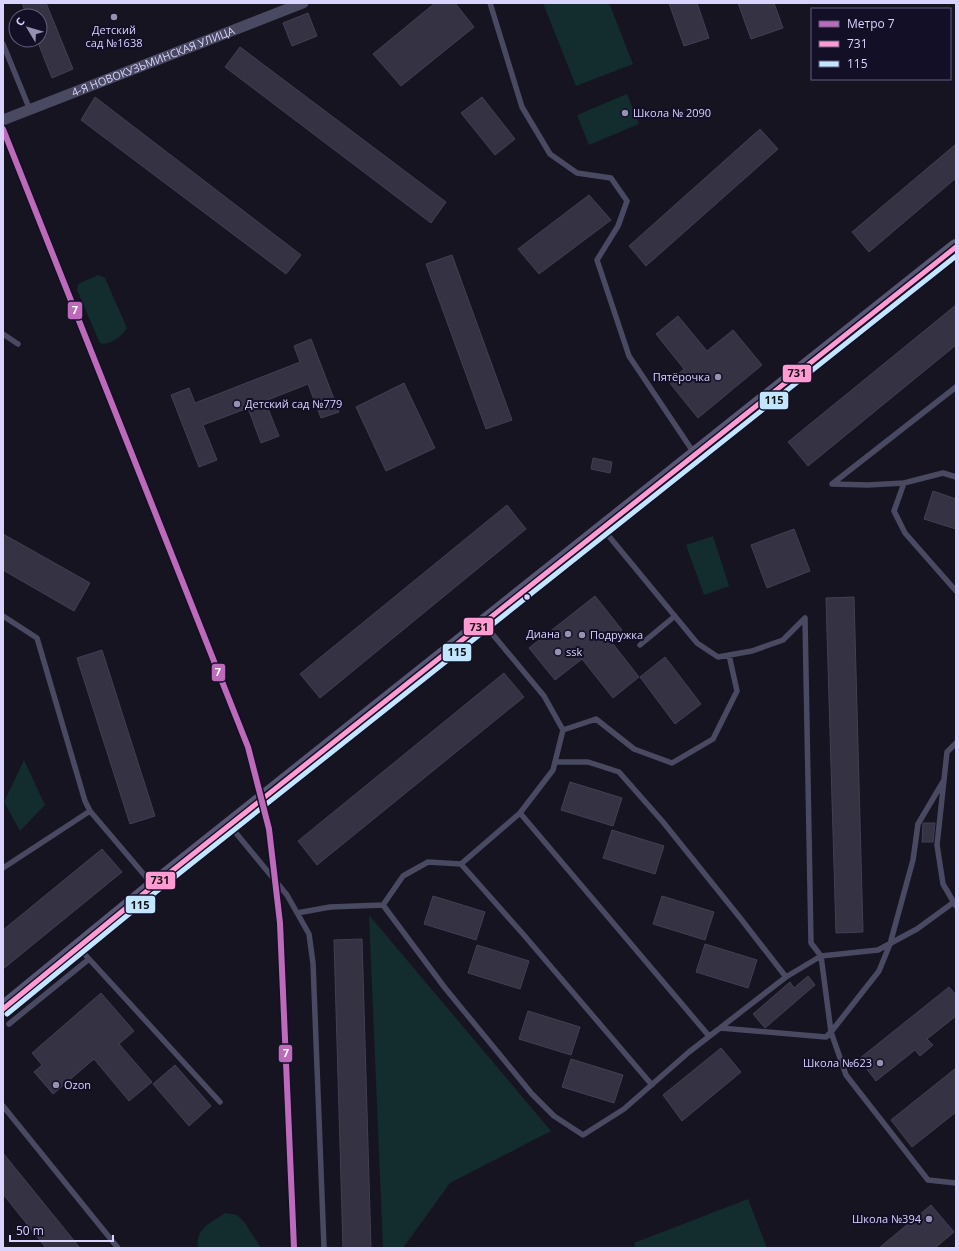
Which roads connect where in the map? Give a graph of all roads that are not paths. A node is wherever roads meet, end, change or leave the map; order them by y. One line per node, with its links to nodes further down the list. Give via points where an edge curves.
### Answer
1 (303, 3): 4 (street, 4-Я НОВОКУЗЬМИНСКАЯ УЛИЦА)
2 (490, 3): 10 (lane, via 522,108 550,154 577,173 611,178 627,201 618,226 597,260 629,356)
3 (3, 44): 4 (lane)
4 (30, 110): 5 (street, 4-Я НОВОКУЗЬМИНСКАЯ УЛИЦА)
5 (3, 120)
6 (956, 247): 10 (main road)
7 (3, 334): 8 (lane)
8 (18, 344)
9 (956, 387): 12 (lane, via 832,484)
10 (695, 455): 13 (main road)
11 (956, 477): 12 (lane, via 943,473)
12 (904, 483): 14 (lane, via 894,511 905,533)
13 (603, 528): 16 (lane); 17 (main road)
14 (956, 591)
15 (3, 616): 24 (lane, via 37,638)
16 (675, 616): 18 (lane); 19 (lane, via 697,643 718,657)
17 (483, 623): 20 (lane, via 544,696); 26 (main road)
18 (640, 645)
19 (729, 655): 20 (lane, via 737,691 713,739 672,763 634,749 596,719); 35 (lane, via 752,651 783,640 805,618 811,943)
20 (563, 730): 22 (lane)
21 (956, 743): 23 (lane, via 947,752)
22 (556, 762): 25 (lane, via 553,770); 37 (lane, via 588,762 619,772 663,822)
23 (944, 780): 30 (lane, via 937,845 944,884); 33 (lane, via 918,824 913,860)
24 (90, 811): 28 (lane); 29 (lane)
25 (520, 813): 27 (lane); 41 (lane)
26 (230, 825): 29 (main road); 32 (lane, via 286,895)
27 (460, 864): 31 (lane, via 428,862 404,876); 42 (lane)
28 (3, 868)
29 (153, 886): 34 (main road)
30 (955, 904): 33 (lane)
31 (383, 905): 32 (lane, via 330,907); 42 (lane, via 445,988 532,1094 554,1116 583,1135 624,1109)
32 (297, 913): 47 (lane, via 309,934 313,963)
33 (890, 944): 35 (lane, via 878,950); 40 (lane, via 879,972)
34 (78, 947): 36 (lane); 38 (main road)
35 (821, 956): 37 (lane); 40 (lane)
36 (89, 959): 38 (lane); 43 (lane)
37 (786, 977): 39 (lane)
38 (6, 1017)
39 (720, 1028): 40 (lane, via 826,1036); 41 (lane)
40 (831, 1032): 45 (lane, via 846,1075 928,1180)
41 (709, 1036): 42 (lane)
42 (652, 1085)
43 (220, 1102)
44 (3, 1106): 46 (lane)
45 (956, 1183)
46 (118, 1248)
47 (324, 1248)

